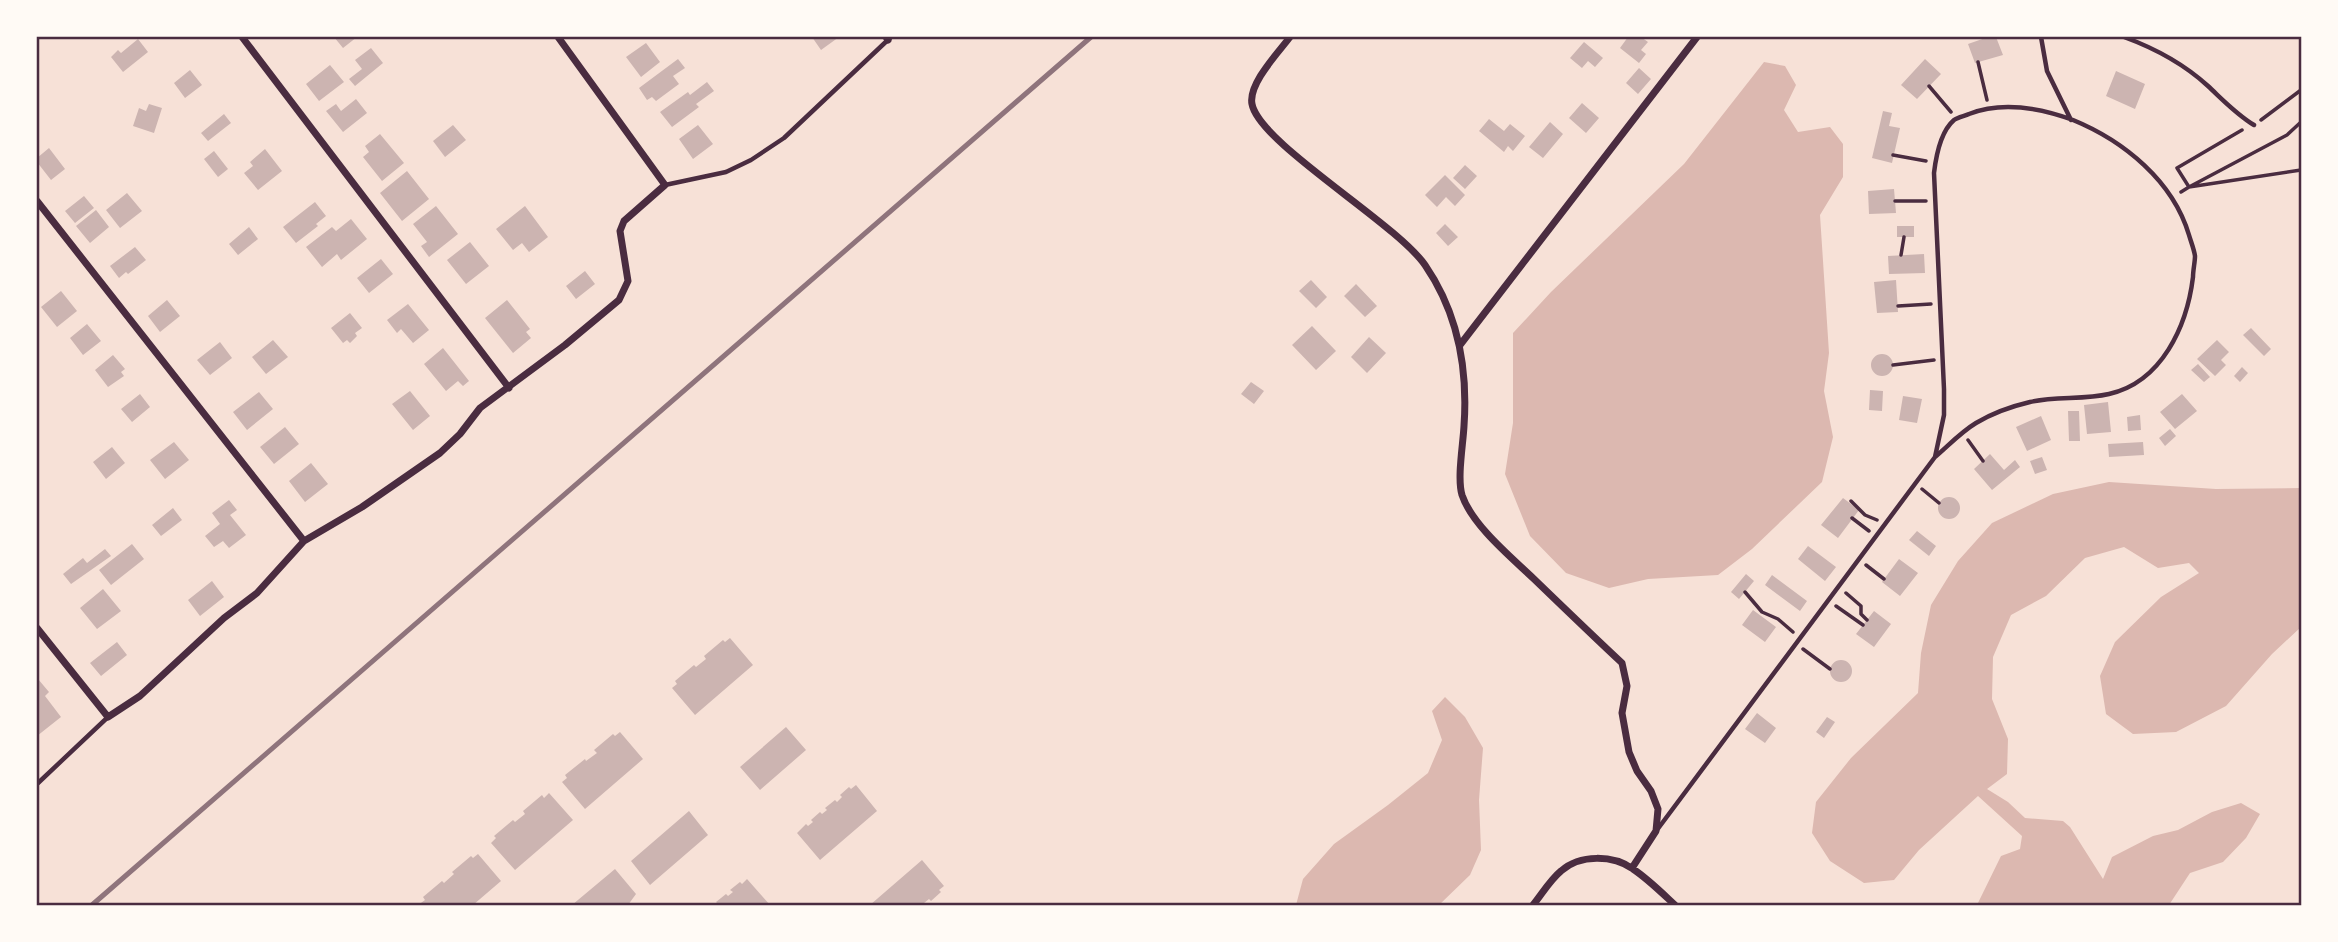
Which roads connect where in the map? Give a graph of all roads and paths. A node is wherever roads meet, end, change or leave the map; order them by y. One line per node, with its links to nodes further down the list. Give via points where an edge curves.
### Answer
1 (242, 37): 32 (street)
2 (558, 37): 19 (street)
3 (1290, 37): 29 (street, via 1253,86 1252,104 1260,121 1423,262 1443,294)
4 (1697, 37): 29 (street)
5 (2041, 37): 13 (lane, via 2047,71)
6 (2124, 37): 15 (lane, via 2168,56)
7 (888, 38): 19 (lane, via 784,138 751,160 726,172)
8 (1978, 62): 11 (path)
9 (1929, 86): 12 (path)
10 (2301, 90): 15 (path)
11 (1989, 109): 12 (lane); 13 (lane, via 2038,110)
12 (1957, 119): 17 (lane, via 1944,135)
13 (2071, 120): 21 (lane, via 2103,134 2133,156)
14 (2301, 122): 20 (path, via 2287,135)
15 (2254, 125): 20 (path, via 2177,168)
16 (1893, 155): 17 (path)
17 (1935, 162): 24 (lane)
18 (2301, 170): 20 (path)
19 (665, 185): 32 (street, via 624,221 620,231 628,281 619,300)
20 (2189, 187): 21 (path)
21 (2171, 197): 33 (lane, via 2184,219 2195,256 2190,303 2176,338 2156,368 2110,394 2030,402 1976,422)
22 (37, 201): 44 (street)
23 (1895, 201): 24 (path)
24 (1936, 201): 27 (lane)
25 (1904, 237): 26 (path)
26 (1901, 255)
27 (1940, 303): 28 (path); 30 (lane)
28 (1898, 306)
29 (1460, 345): 58 (street, via 1466,393 1461,493 1469,511 1510,556 1622,663 1627,686 1622,713 1625,733 1637,771 1658,809)
30 (1943, 359): 31 (path); 34 (lane, via 1944,415)
31 (1893, 365)
32 (509, 388): 44 (street, via 480,408 440,453)
33 (1963, 433): 34 (lane); 35 (path)
34 (1935, 457): 36 (lane)
35 (1983, 461)
36 (1915, 484): 38 (path); 42 (lane)
37 (1851, 501): 39 (path)
38 (1939, 503)
39 (1865, 514): 41 (path); 42 (path)
40 (1852, 518): 41 (path)
41 (1860, 524): 43 (path)
42 (1885, 525): 43 (lane)
43 (1877, 536): 45 (lane)
44 (304, 541): 56 (street, via 257,593 140,696)
45 (1859, 560): 46 (path); 47 (lane)
46 (1884, 579)
47 (1838, 587): 49 (lane); 50 (path, via 1861,606)
48 (1745, 592): 53 (path, via 1762,612)
49 (1828, 601): 51 (path); 53 (lane)
50 (1867, 620)
51 (1863, 625)
52 (37, 628): 56 (street)
53 (1800, 638): 54 (lane)
54 (1796, 644): 55 (path); 58 (lane)
55 (1830, 669)
56 (108, 718): 57 (lane)
57 (37, 784)
58 (1656, 831): 59 (street)
59 (1632, 867): 60 (street, via 1604,858 1575,862 1561,871); 61 (street)
60 (1533, 905)
61 (1675, 905)

